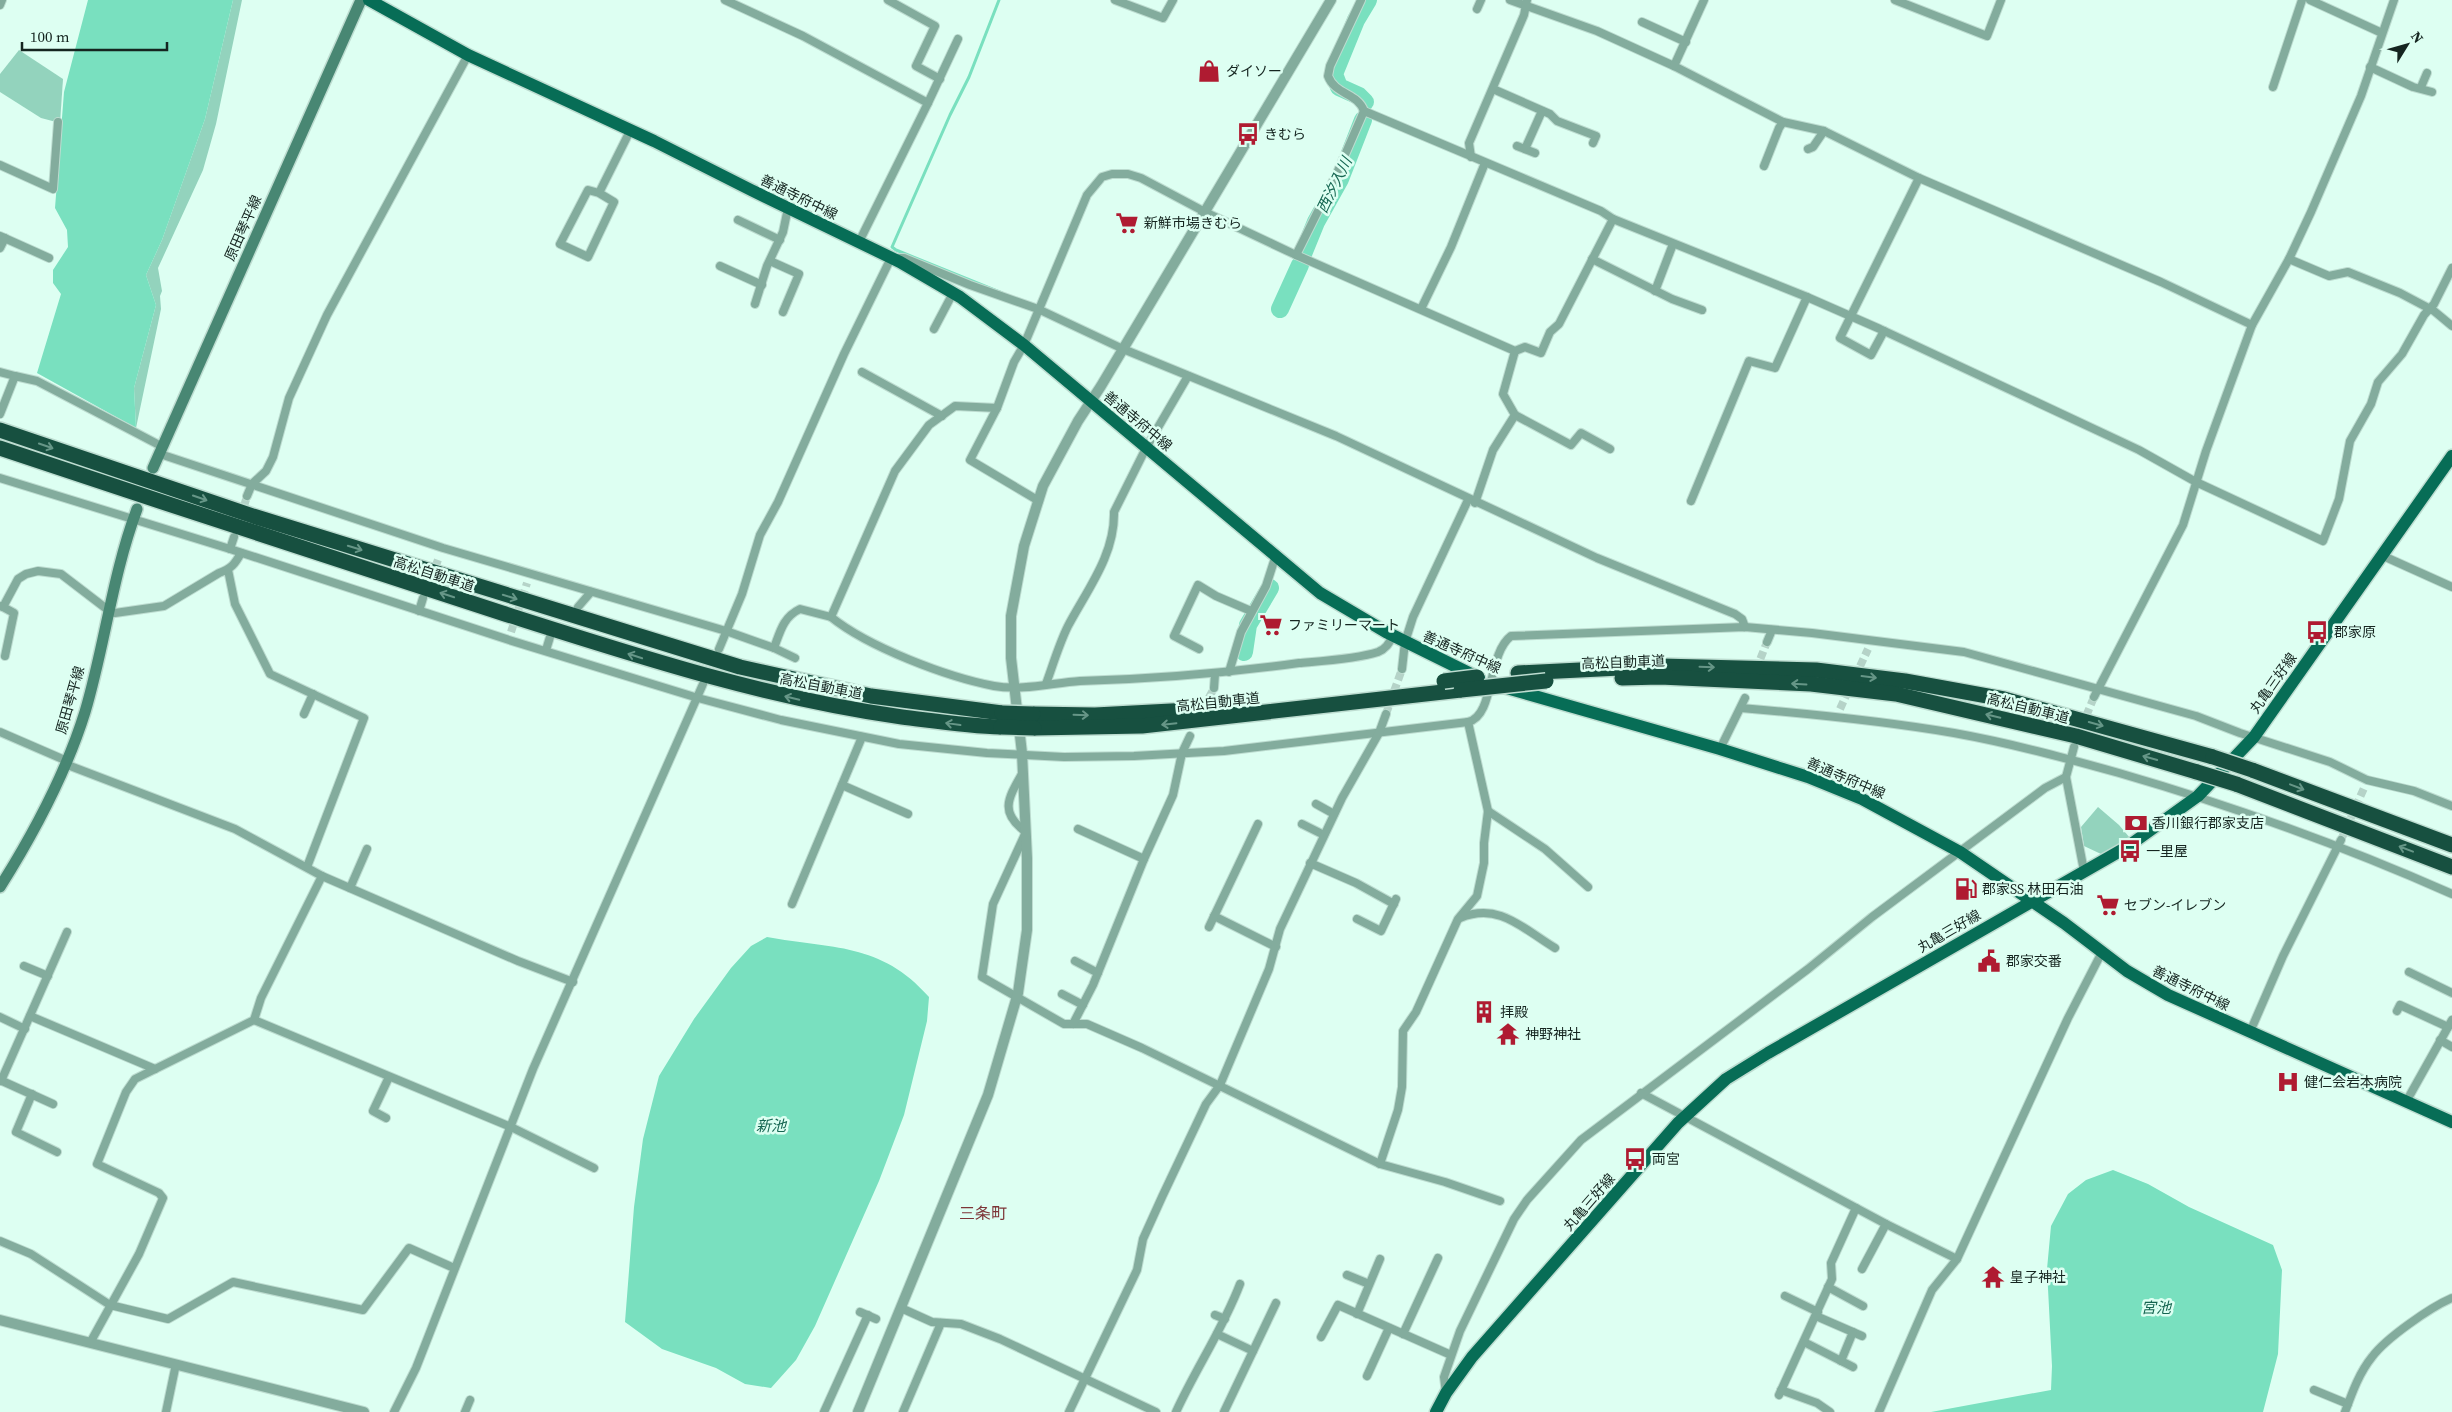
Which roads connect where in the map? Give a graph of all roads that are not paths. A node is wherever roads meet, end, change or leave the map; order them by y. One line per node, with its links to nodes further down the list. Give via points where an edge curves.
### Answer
1 (2, 0): 19 (street)
2 (361, 0): 103 (main road, 原田琴平線)
3 (369, 0): 27 (main road, 善通寺府中線)
4 (725, 0): 36 (street, via 803,36)
5 (888, 0): 31 (street, via 935,26 916,66)
6 (1116, 0): 7 (street, via 1163,18)
7 (1173, 0)
8 (1330, 0): 55 (street)
9 (1361, 0): 38 (street, via 1328,76 1336,89 1358,100)
10 (1482, 0): 20 (street)
11 (1510, 0): 18 (street)
12 (1704, 0): 24 (street)
13 (1895, 0): 14 (street, via 1987,36)
14 (2001, 0)
15 (2302, 0): 26 (street)
16 (2310, 0): 22 (street)
17 (2394, 0): 22 (street)
18 (1526, 3): 28 (street); 34 (street)
19 (0, 5)
20 (1477, 10)
21 (1642, 22): 24 (street)
22 (2382, 33): 29 (street)
23 (958, 39): 31 (street)
24 (1686, 42): 28 (street)
25 (2275, 48): 26 (street)
26 (2284, 51): 32 (street)
27 (468, 55): 41 (main road, 善通寺府中線); 108 (street, via 327,315 289,398 273,457 266,471)
28 (1674, 66): 40 (street)
29 (2370, 67): 33 (street, via 2413,87); 67 (street)
30 (2427, 74): 33 (street)
31 (940, 79): 36 (street)
32 (2273, 87)
33 (2421, 87): 35 (street)
34 (1493, 89): 37 (street); 48 (street, via 1469,143)
35 (2432, 92)
36 (928, 103): 60 (street)
37 (1542, 110): 43 (street, via 1556,121 1596,136); 45 (street)
38 (1364, 111): 48 (street); 63 (street)
39 (58, 122): 50 (street, via 52,189)
40 (1783, 122): 42 (street); 51 (street)
41 (631, 129): 53 (street); 54 (main road, 善通寺府中線)
42 (1824, 132): 46 (street); 52 (street)
43 (1593, 143)
44 (1517, 146): 45 (street)
45 (1525, 149): 47 (street)
46 (1808, 149)
47 (1534, 153)
48 (1471, 158): 49 (street)
49 (1486, 163): 56 (street); 77 (street)
50 (0, 165)
51 (1764, 166)
52 (1919, 178): 81 (street); 82 (street, via 2161,282)
53 (599, 193): 53 (street, via 588,190 560,244 588,258 614,202)
54 (788, 208): 59 (street); 60 (main road, 善通寺府中線)
55 (1205, 212): 63 (street); 76 (street, via 1141,178 1120,174 1102,177 1087,195); 87 (street)
56 (1612, 219): 61 (street); 66 (street)
57 (738, 220): 59 (street)
58 (2, 237): 62 (street); 64 (street)
59 (780, 240): 68 (street)
60 (859, 242): 65 (main road, 善通寺府中線)
61 (1673, 244): 72 (street); 74 (street)
62 (0, 248)
63 (1296, 255): 77 (street)
64 (49, 258)
65 (891, 258): 73 (main road, 善通寺府中線); 76 (street, via 904,258); 135 (street, via 760,535 742,594)
66 (1592, 259): 72 (street); 88 (street, via 1541,353 1525,348)
67 (2289, 259): 78 (street, via 2329,276 2348,272); 82 (street)
68 (770, 261): 71 (street); 80 (street, via 799,274)
69 (720, 266): 71 (street)
70 (2452, 268): 78 (street)
71 (762, 285): 75 (street)
72 (1655, 290): 79 (street)
73 (953, 293): 84 (street); 86 (main road, 善通寺府中線)
74 (1807, 297): 81 (street); 112 (street, via 1775,368 1749,361)
75 (755, 304)
76 (1038, 309): 86 (street); 87 (street)
77 (1421, 309): 88 (street)
78 (2430, 309): 83 (street); 107 (street, via 2402,354 2381,376 2371,404 2350,440 2339,499 2323,541)
79 (1702, 310)
80 (783, 312)
81 (1851, 316): 85 (street); 85 (street, via 1840,338 1871,355)
82 (2252, 325): 107 (street)
83 (2452, 326)
84 (934, 329)
85 (1884, 331): 107 (street, via 2139,450)
86 (1024, 345): 94 (main road, 善通寺府中線); 95 (street)
87 (1123, 349): 92 (street); 94 (street)
88 (1515, 350): 97 (street, via 1502,394)
89 (0, 372): 91 (street)
90 (862, 372): 98 (street)
91 (14, 376): 93 (street); 103 (street, via 37,381)
92 (1188, 376): 101 (street); 111 (street, via 1336,436)
93 (3, 396): 96 (street)
94 (1092, 402): 101 (main road, 善通寺府中線); 110 (street, via 1052,468)
95 (997, 408): 98 (street, via 955,406); 110 (street, via 970,460)
96 (0, 414)
97 (1515, 415): 102 (street, via 1571,445 1581,433); 111 (street, via 1493,450)
98 (942, 416): 132 (street, via 929,425 895,471)
99 (0, 430): 163 (highway, 高松自動車道, one-way to 163, via 253,516 740,667)
100 (0, 448): 163 (highway, 高松自動車道, one-way to 100, via 972,726 868,712 812,703 726,682 653,662)
101 (1146, 448): 120 (main road, 善通寺府中線); 152 (street, via 1114,512 1108,551 1067,628)
102 (1610, 449)
103 (161, 450): 105 (main road, 原田琴平線); 108 (street)
104 (2452, 456): 118 (main road, 丸亀三好線)
105 (153, 468)
106 (0, 478): 113 (street)
107 (2196, 482): 155 (street, via 2183,525)
108 (252, 484): 109 (street); 115 (street)
109 (247, 496)
110 (1039, 501): 153 (street, via 1024,546 1011,616)
111 (1472, 501): 133 (street, via 1597,558 1735,614); 137 (street)
112 (1691, 501)
113 (135, 515): 116 (street); 129 (main road, 原田琴平線, via 121,552)
114 (234, 536): 116 (street)
115 (442, 548): 119 (street); 122 (street)
116 (230, 549): 117 (street)
117 (241, 553): 121 (street); 130 (street)
118 (2381, 555): 124 (street); 170 (main road, 丸亀三好線)
119 (439, 556)
120 (1275, 558): 131 (street, via 1266,586); 137 (main road, 善通寺府中線, via 1320,593)
121 (228, 570): 129 (street, via 164,606 123,613); 156 (street, via 235,604 270,674)
122 (529, 574): 123 (street); 125 (street)
123 (527, 583)
124 (2452, 587)
125 (591, 592): 128 (street); 135 (street)
126 (423, 598): 130 (street)
127 (1, 606): 129 (street, via 18,579 38,571 61,574); 145 (street, via 14,614)
128 (578, 607)
129 (108, 610): 176 (main road, 原田琴平線, via 85,711)
130 (419, 611): 144 (street, via 510,636)
131 (1251, 611): 142 (street, via 1198,585 1174,636); 148 (street, via 1241,632)
132 (831, 617): 140 (street, via 800,609 795,611 788,615); 153 (street, via 844,628 924,664 994,686)
133 (1745, 627): 134 (street); 150 (street, via 1511,636 1499,648)
134 (1772, 630): 138 (street); 139 (street)
135 (726, 631): 140 (street); 141 (street)
136 (550, 637): 144 (street)
137 (1399, 639): 147 (street, via 1405,656); 148 (street, via 1377,652); 150 (main road, 善通寺府中線)
138 (1871, 641): 143 (street); 155 (street, via 1964,652)
139 (1767, 642)
140 (774, 648): 146 (street)
141 (719, 649)
142 (1199, 649)
143 (1868, 649)
144 (546, 650): 158 (street)
145 (5, 656)
146 (795, 658)
147 (1402, 669)
148 (1230, 672): 149 (street)
149 (1215, 674): 152 (street); 154 (street)
150 (1490, 682): 165 (street, via 1482,712); 172 (main road, 善通寺府中線)
151 (704, 684): 158 (street)
152 (1046, 684): 153 (street)
153 (1015, 688): 173 (street)
154 (1214, 688)
155 (2098, 688): 157 (street); 170 (street, via 2196,716)
156 (313, 694): 161 (street); 201 (street, via 364,718)
157 (2094, 696)
158 (698, 698): 169 (street); 223 (street)
159 (1745, 698): 160 (street)
160 (1741, 708): 172 (street); 175 (street, via 1838,712)
161 (304, 714)
162 (1386, 714): 167 (street)
163 (1001, 720): 164 (highway, 高松自動車道, bridge)
164 (1033, 721): 194 (highway, 高松自動車道, one-way to 194, bridge, via 1225,708 1518,673 1661,666 1834,673 1906,681 2004,699 2213,757); 200 (highway, 高松自動車道, one-way to 164, bridge, via 2236,784 2076,736 1896,694 1811,684 1660,676 1546,681 1142,726)
165 (1468, 722): 167 (street); 185 (street)
166 (0, 732): 176 (street)
167 (1379, 733): 174 (street); 187 (street)
168 (1190, 736): 174 (street)
169 (862, 737): 173 (street, via 987,753); 180 (street)
170 (2254, 737): 179 (street, via 2330,762); 182 (main road, 丸亀三好線)
171 (2074, 747): 175 (street)
172 (1720, 749): 197 (main road, 善通寺府中線, via 1808,776 1862,798)
173 (1022, 753): 174 (street, via 1098,757); 177 (street)
174 (1182, 753): 198 (street, via 1173,796)
175 (2069, 759): 178 (street); 182 (street)
176 (66, 763): 201 (street, via 235,829); 204 (main road, 原田琴平線)
177 (1023, 772): 191 (street); 191 (street, via 1007,808 1010,818)
178 (2066, 777): 197 (street, via 2045,788); 202 (street)
179 (2367, 780): 181 (street); 184 (street, via 2414,791)
180 (842, 785): 186 (street); 209 (street)
181 (2364, 788)
182 (2198, 796): 195 (street); 202 (main road, 丸亀三好線, via 2128,847)
183 (1316, 804): 187 (street)
184 (2452, 806)
185 (1488, 811): 205 (street, via 1545,849); 212 (street, via 1484,863 1476,896)
186 (908, 814)
187 (1334, 814): 192 (street)
188 (1258, 824): 210 (street)
189 (1302, 824): 192 (street)
190 (1078, 829): 198 (street)
191 (1026, 832): 226 (street, via 1027,930); 226 (street, via 993,904 982,977)
192 (1324, 835): 199 (street)
193 (2341, 840): 195 (street)
194 (2452, 845)
195 (2338, 848): 207 (street); 235 (street, via 2283,956)
196 (367, 849): 206 (street)
197 (1960, 852): 208 (main road, 善通寺府中線); 242 (street)
198 (1144, 859): 221 (street)
199 (1310, 863): 211 (street, via 1395,902 1381,930); 215 (street, via 1280,929)
200 (2452, 866)
201 (307, 867): 203 (street)
202 (2084, 871): 208 (main road, 丸亀三好線)
203 (322, 876): 206 (street); 231 (street, via 260,998)
204 (0, 887)
205 (1588, 887)
206 (350, 888): 223 (street)
207 (2452, 894)
208 (2032, 901): 217 (main road, 善通寺府中線); 246 (main road, 丸亀三好線, via 1746,1066 1726,1079)
209 (792, 904)
210 (1214, 916): 213 (street); 215 (street)
211 (1356, 918)
212 (1458, 919): 216 (street, via 1475,912 1498,915); 251 (street, via 1416,1012 1403,1031 1400,1102)
213 (1209, 927)
214 (67, 932): 222 (street)
215 (1276, 947): 241 (street)
216 (1555, 948)
217 (2102, 954): 235 (main road, 善通寺府中線, via 2168,995); 259 (street, via 2068,1018)
218 (1075, 962): 221 (street)
219 (24, 966): 222 (street)
220 (2409, 972): 224 (street)
221 (1098, 973): 227 (street)
222 (48, 976): 229 (street)
223 (573, 982): 249 (street, via 533,1069)
224 (2452, 993)
225 (1062, 994): 227 (street)
226 (1017, 997): 232 (street, via 1064,1024); 273 (street, via 988,1095)
227 (1083, 1005): 232 (street)
228 (2397, 1010): 233 (street, via 2400,1005)
229 (30, 1016): 234 (street); 238 (street)
230 (0, 1017): 234 (street)
231 (254, 1020): 238 (street); 239 (street, via 299,1036)
232 (1073, 1024): 241 (street, via 1087,1024)
233 (2450, 1024): 236 (street)
234 (24, 1029): 240 (street)
235 (2250, 1032): 244 (main road, 善通寺府中線)
236 (2440, 1040): 237 (street); 244 (street)
237 (2452, 1047)
238 (155, 1069): 271 (street, via 135,1079 126,1092 97,1164 159,1193 163,1198 139,1254)
239 (388, 1076): 247 (street, via 373,1111); 249 (street)
240 (1, 1081): 243 (street)
241 (1220, 1085): 251 (street); 295 (street, via 1206,1104 1162,1196 1143,1239 1137,1270)
242 (1641, 1093): 246 (street); 290 (street, via 1580,1140 1527,1200 1486,1272)
243 (32, 1094): 245 (street); 250 (street, via 16,1132)
244 (2406, 1102): 248 (main road, 善通寺府中線)
245 (53, 1104)
246 (1685, 1116): 254 (street); 297 (main road, 丸亀三好線, via 1472,1357)
247 (386, 1118)
248 (2452, 1122)
249 (511, 1128): 252 (street); 260 (street)
250 (57, 1152)
251 (1380, 1164): 253 (street)
252 (594, 1168)
253 (1500, 1201)
254 (1856, 1208): 255 (street); 266 (street, via 1830,1263 1832,1279)
255 (1886, 1224): 259 (street); 261 (street)
256 (0, 1242): 271 (street, via 32,1254)
257 (1438, 1258): 265 (street)
258 (1380, 1259): 264 (street)
259 (1957, 1259): 313 (street, via 1932,1290)
260 (454, 1268): 271 (street, via 409,1248 362,1310 234,1282 168,1319); 302 (street, via 416,1368)
261 (1862, 1269)
262 (1347, 1274): 264 (street)
263 (1240, 1284): 278 (street)
264 (1370, 1284): 274 (street)
265 (1424, 1287): 267 (street); 284 (street)
266 (1828, 1287): 272 (street); 275 (street)
267 (1432, 1291)
268 (1785, 1296): 275 (street)
269 (2452, 1298): 299 (street, via 2379,1348 2361,1374)
270 (1276, 1303): 289 (street)
271 (110, 1304): 288 (street)
272 (1863, 1306)
273 (901, 1308): 280 (street); 305 (street)
274 (1357, 1314): 281 (street); 286 (street, via 1338,1305)
275 (1817, 1314): 282 (street); 287 (street)
276 (1215, 1315): 278 (street)
277 (876, 1319): 304 (street, via 864,1314)
278 (1225, 1319): 283 (street)
279 (0, 1320): 288 (street)
280 (941, 1324): 295 (street, via 961,1324 1000,1339); 306 (street)
281 (1389, 1328): 284 (street); 294 (street)
282 (1853, 1332): 285 (street); 291 (street)
283 (1216, 1334): 289 (street); 309 (street)
284 (1403, 1334): 290 (street)
285 (1862, 1336)
286 (1321, 1337)
287 (1804, 1342): 291 (street); 312 (street, via 1780,1392 1816,1403)
288 (90, 1343): 292 (street)
289 (1253, 1351): 310 (street)
290 (1451, 1355): 297 (street, via 1444,1377)
291 (1841, 1361): 293 (street)
292 (176, 1364): 300 (street); 301 (street)
293 (1853, 1367)
294 (1367, 1376)
295 (1086, 1380): 307 (street); 308 (street)
296 (2314, 1390): 299 (street)
297 (1446, 1394): 311 (main road, 丸亀三好線)
298 (470, 1400): 303 (street)
299 (2346, 1408)
300 (166, 1412)
301 (364, 1412)
302 (394, 1412)
303 (465, 1412)
304 (824, 1412)
305 (858, 1412)
306 (903, 1412)
307 (1069, 1412)
308 (1156, 1412)
309 (1176, 1412)
310 (1224, 1412)
311 (1436, 1412)
312 (1830, 1412)
313 (1879, 1412)

